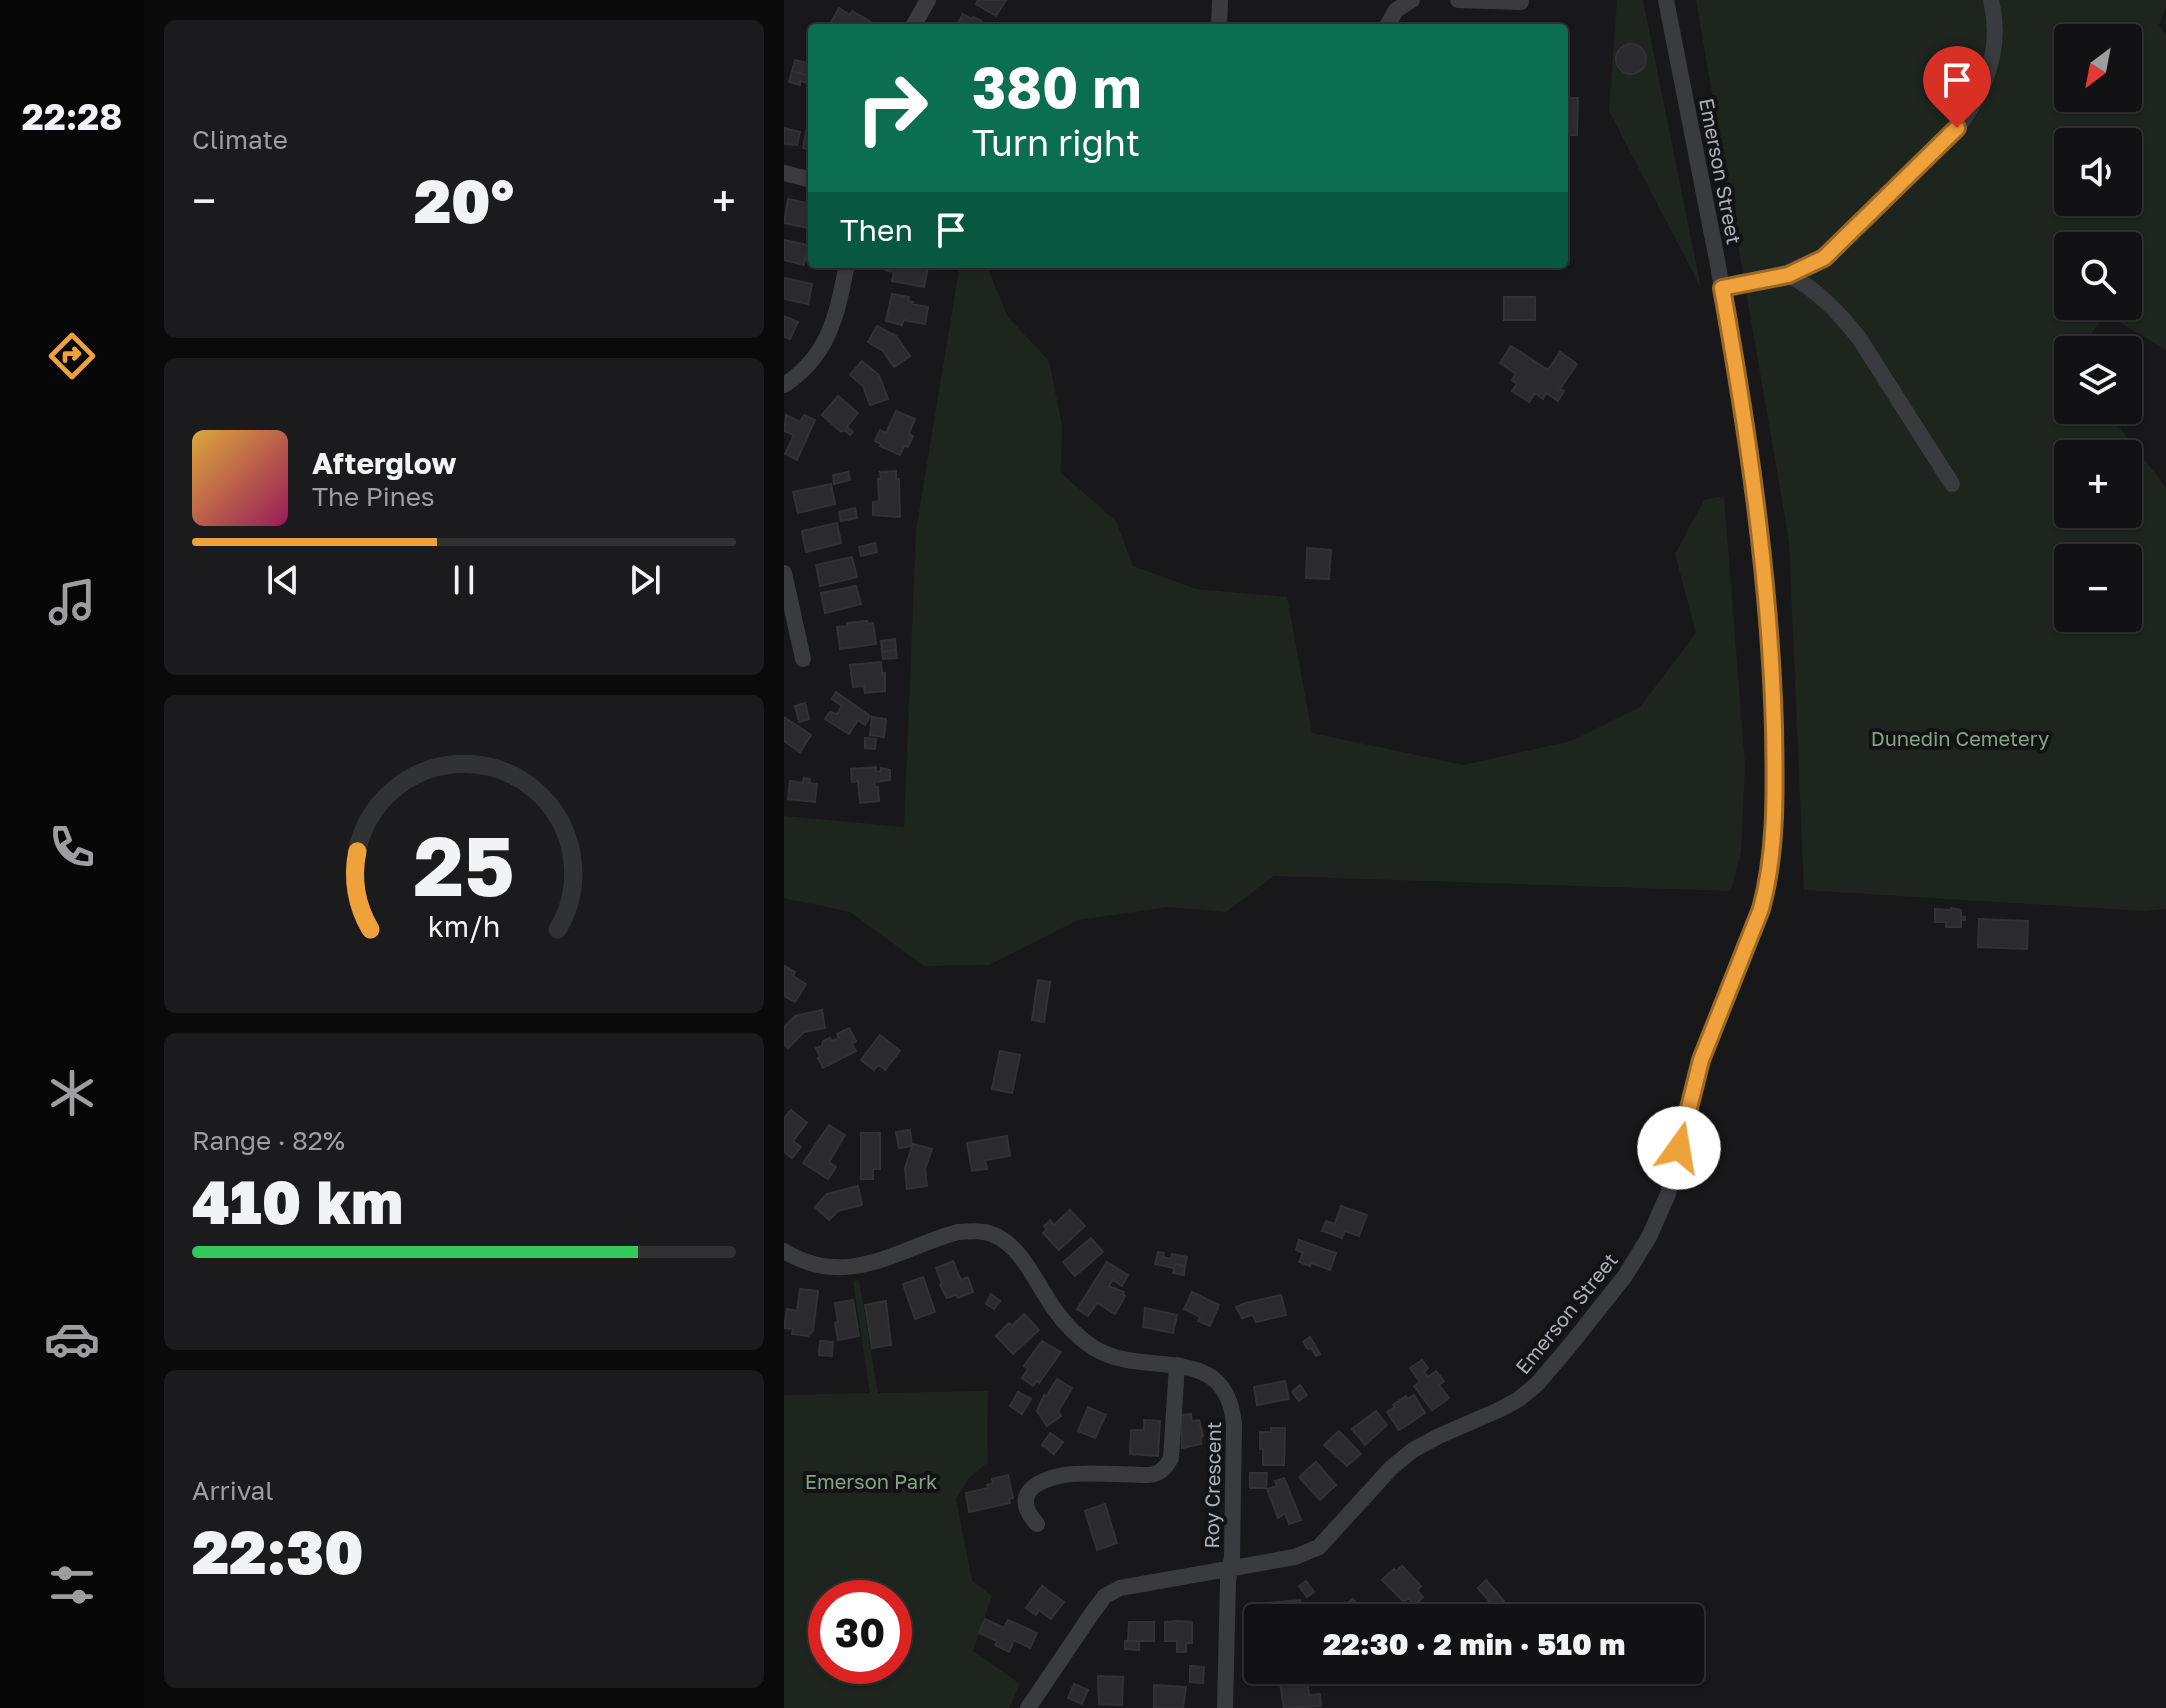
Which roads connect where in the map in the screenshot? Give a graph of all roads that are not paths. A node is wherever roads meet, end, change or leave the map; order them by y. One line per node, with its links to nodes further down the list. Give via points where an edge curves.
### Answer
1 (928, 0): 8 (street)
2 (1220, 0): 9 (street)
3 (1412, 0): 10 (street, via 1396,10)
4 (1458, 0): 7 (street)
5 (1666, 0): 15 (street, Emerson Street)
6 (1991, 0): 14 (street, via 1995,46 1971,109 1842,242 1824,258)
7 (1521, 2)
8 (914, 24)
9 (1219, 24)
10 (1388, 24)
11 (784, 173): 12 (street)
12 (808, 179)
13 (846, 268): 16 (street, via 829,336 806,368)
14 (1788, 275): 15 (street); 17 (street, via 1845,320)
15 (1722, 288): 23 (street, Emerson Street, via 1747,440 1769,635 1774,841 1761,909 1701,1060 1668,1194 1625,1276 1537,1384 1501,1409 1413,1450 1319,1547)
16 (784, 385)
17 (1952, 484)
18 (784, 573): 19 (street)
19 (803, 659)
20 (784, 1251): 21 (street, Roy Crescent, via 831,1269 855,1268 958,1232 994,1235 1011,1246 1056,1313 1094,1348 1131,1363)
21 (1177, 1365): 22 (street, via 1171,1458 1163,1470 1053,1478 1033,1488 1024,1500); 23 (street, Roy Crescent, via 1217,1381 1233,1408)
22 (1037, 1524)
23 (1230, 1569): 24 (street, Emerson Street, via 1111,1591); 25 (street, Roy Crescent)
24 (1028, 1708)
25 (1225, 1708)

